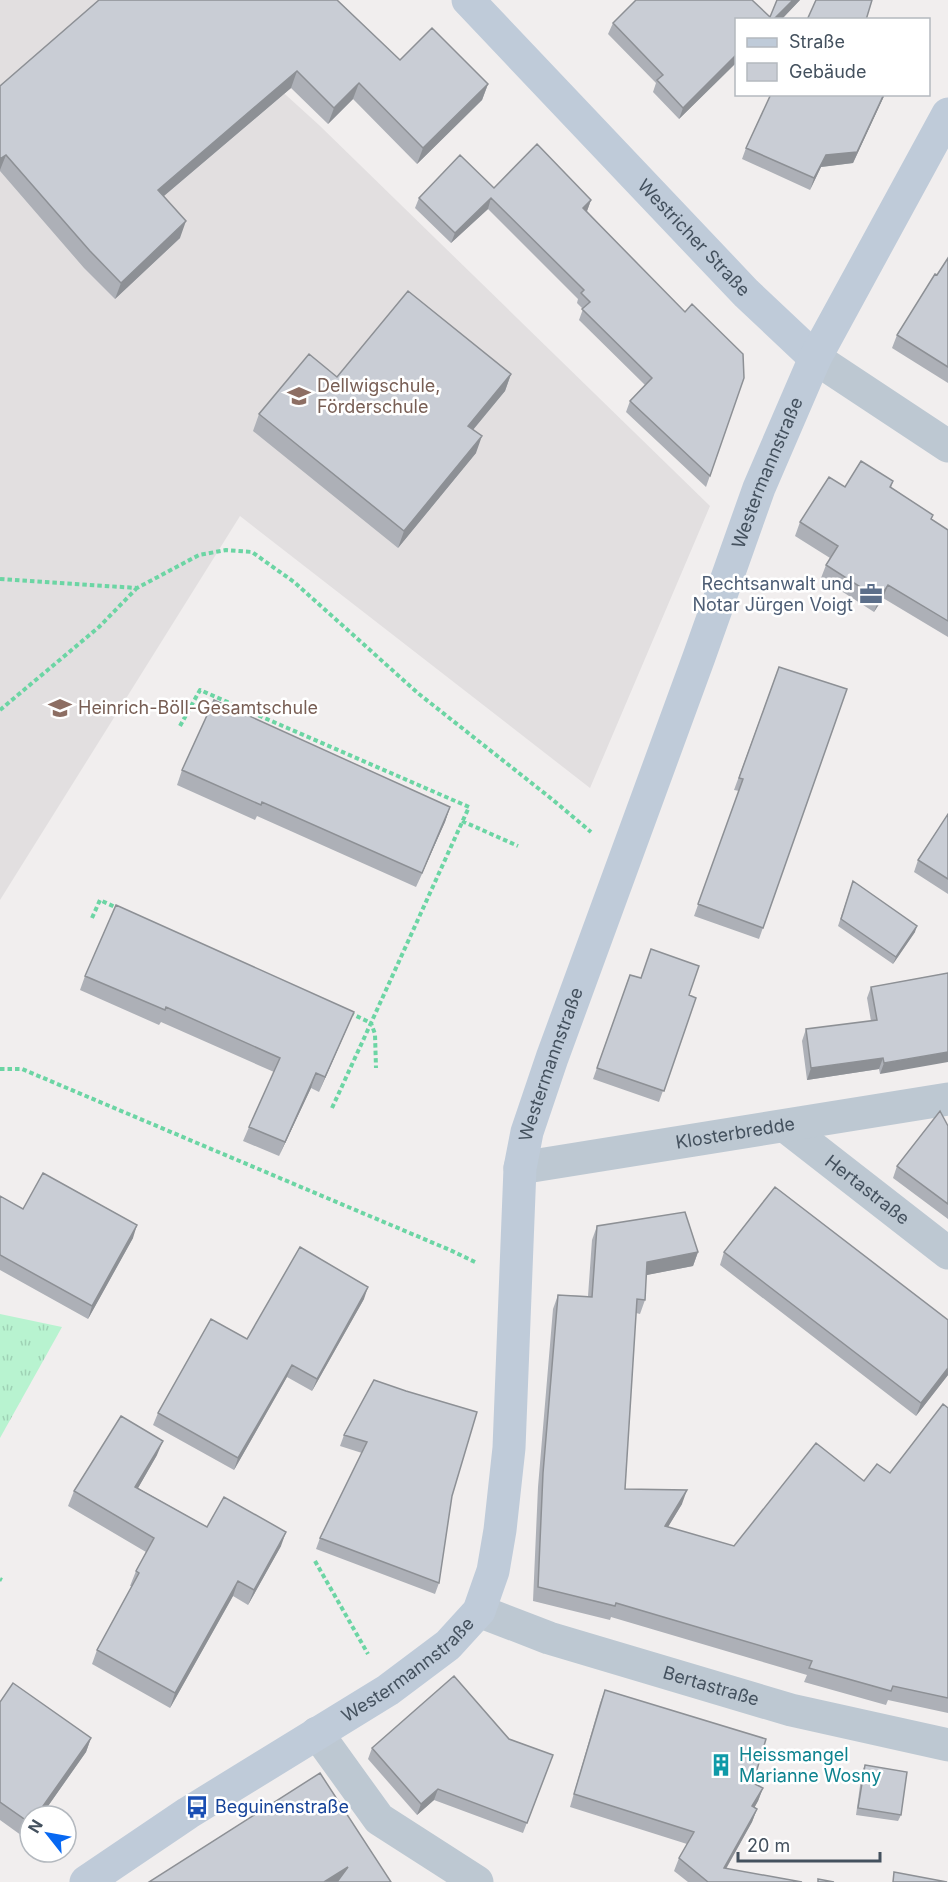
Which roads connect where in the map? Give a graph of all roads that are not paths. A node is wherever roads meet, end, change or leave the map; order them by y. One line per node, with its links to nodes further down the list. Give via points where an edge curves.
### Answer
1 (468, 0): 3 (street, Westricher Straße, via 746,293)
2 (948, 114): 3 (street, Westermannstraße)
3 (816, 358): 4 (street, Westricher Straße); 7 (street, Westermannstraße, via 759,488 532,1115)
4 (948, 446)
5 (948, 1099): 6 (street, Klosterbredde)
6 (785, 1126): 7 (street, Klosterbredde); 8 (street, Hertastraße)
7 (520, 1168): 9 (street, Westermannstraße, via 509,1448 493,1571)
8 (948, 1253)
9 (479, 1611): 10 (street, Westermannstraße, via 448,1646 388,1690); 11 (street, Bertastraße, via 549,1638 790,1710)
10 (316, 1733): 12 (street, Westermannstraße); 13 (street, via 379,1819)
11 (948, 1745)
12 (86, 1882)
13 (477, 1882)

